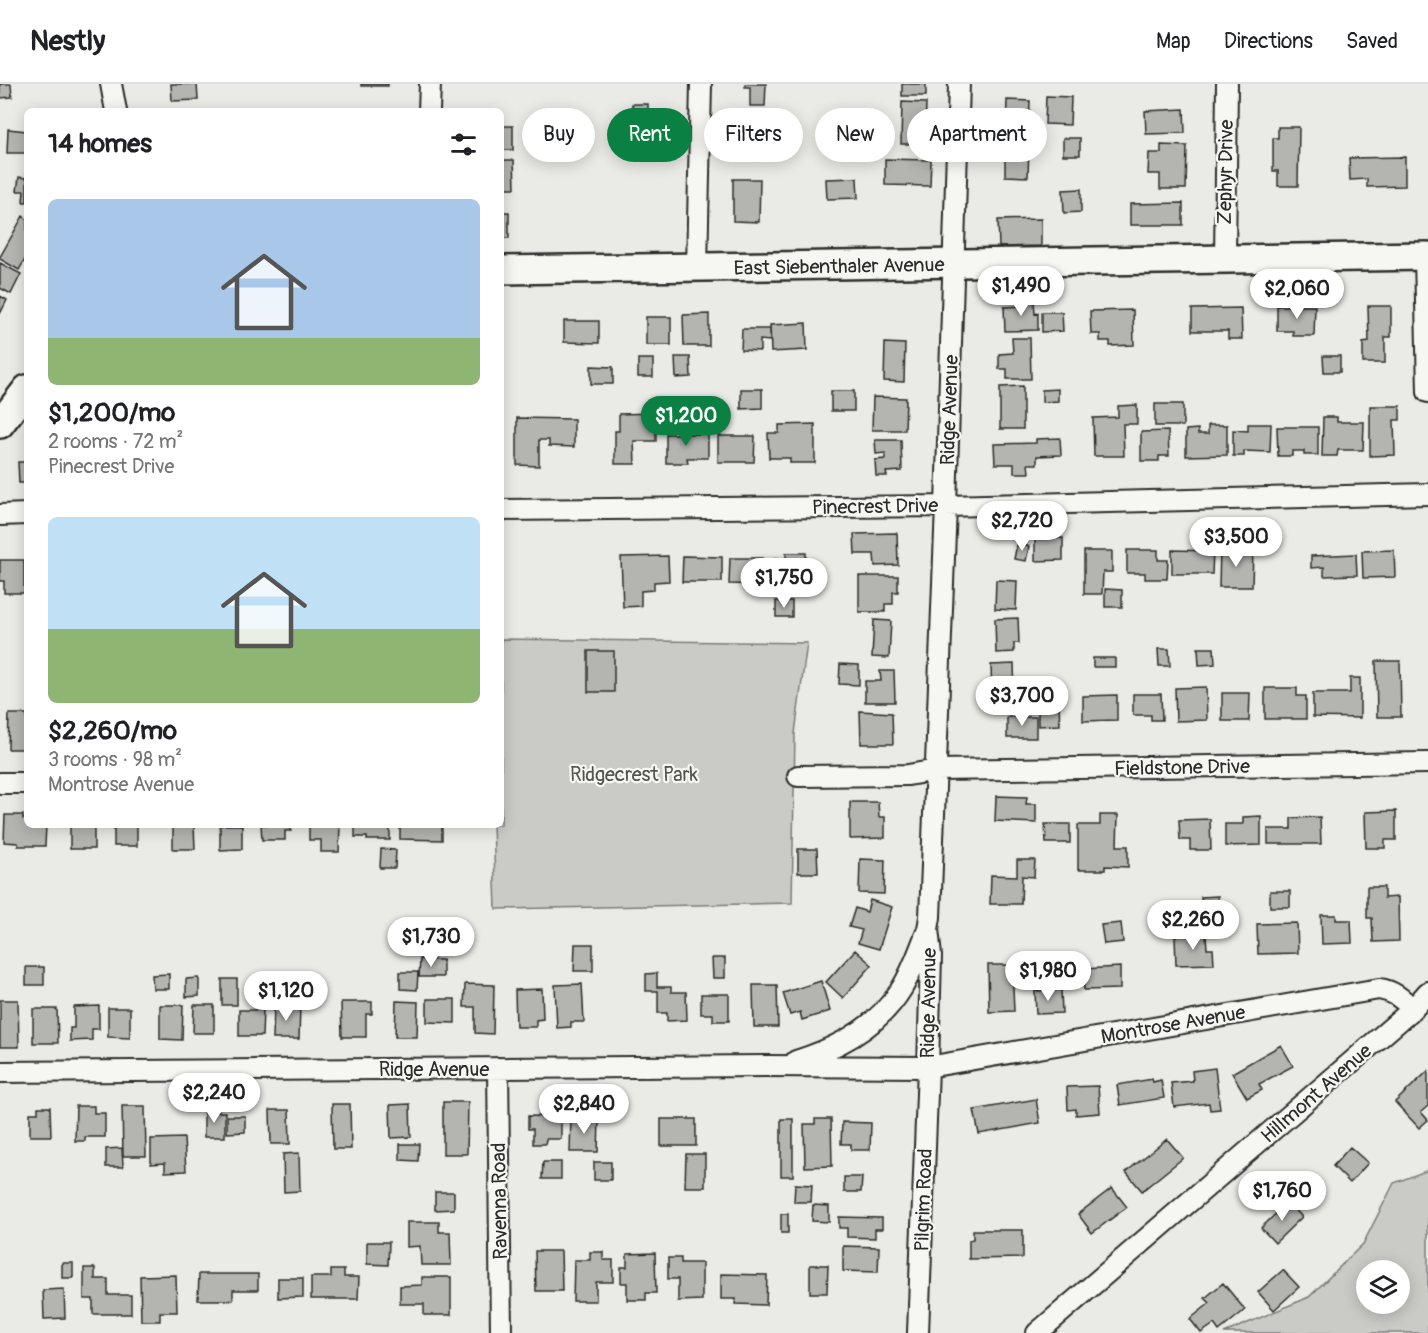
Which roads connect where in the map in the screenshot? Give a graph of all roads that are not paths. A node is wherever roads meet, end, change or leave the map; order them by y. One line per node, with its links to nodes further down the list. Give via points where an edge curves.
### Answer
1 (111, 84): 6 (street)
2 (430, 84): 7 (street)
3 (700, 84): 11 (street)
4 (959, 84): 10 (street, Ridge Avenue)
5 (1227, 84): 9 (street, Zephyr Drive)
6 (115, 108)
7 (429, 108)
8 (1426, 256): 9 (main road, East Siebenthaler Avenue); 14 (street)
9 (1225, 259): 10 (main road, East Siebenthaler Avenue)
10 (954, 264): 11 (main road, East Siebenthaler Avenue); 17 (street, Ridge Avenue)
11 (697, 268): 12 (main road, East Siebenthaler Avenue)
12 (504, 270)
13 (24, 392): 15 (main road)
14 (1428, 392)
15 (0, 424)
16 (1428, 494): 17 (street, Pinecrest Drive)
17 (946, 506): 18 (street, Pinecrest Drive); 22 (street, Ridge Avenue)
18 (504, 510)
19 (24, 514): 20 (street)
20 (0, 515)
21 (1428, 763): 22 (street, Fieldstone Drive)
22 (937, 770): 23 (street, Fieldstone Drive, via 908,775); 26 (street, Ridge Avenue)
23 (798, 776)
24 (0, 783): 25 (street)
25 (24, 783)
26 (928, 929): 29 (street, via 901,989 866,1027 818,1054); 30 (street, Ridge Avenue)
27 (1428, 992): 28 (street, Hillmont Avenue)
28 (1413, 1009): 30 (street, Montrose Avenue, via 1400,997 1379,989); 35 (street, Hillmont Avenue)
29 (766, 1066): 30 (street, Ridge Avenue); 31 (street, Ridge Avenue)
30 (928, 1067): 34 (street, Pilgrim Road)
31 (498, 1068): 32 (street, Ridge Avenue); 33 (street, Ravenna Road)
32 (0, 1072)
33 (501, 1333)
34 (918, 1333)
35 (1037, 1333)

